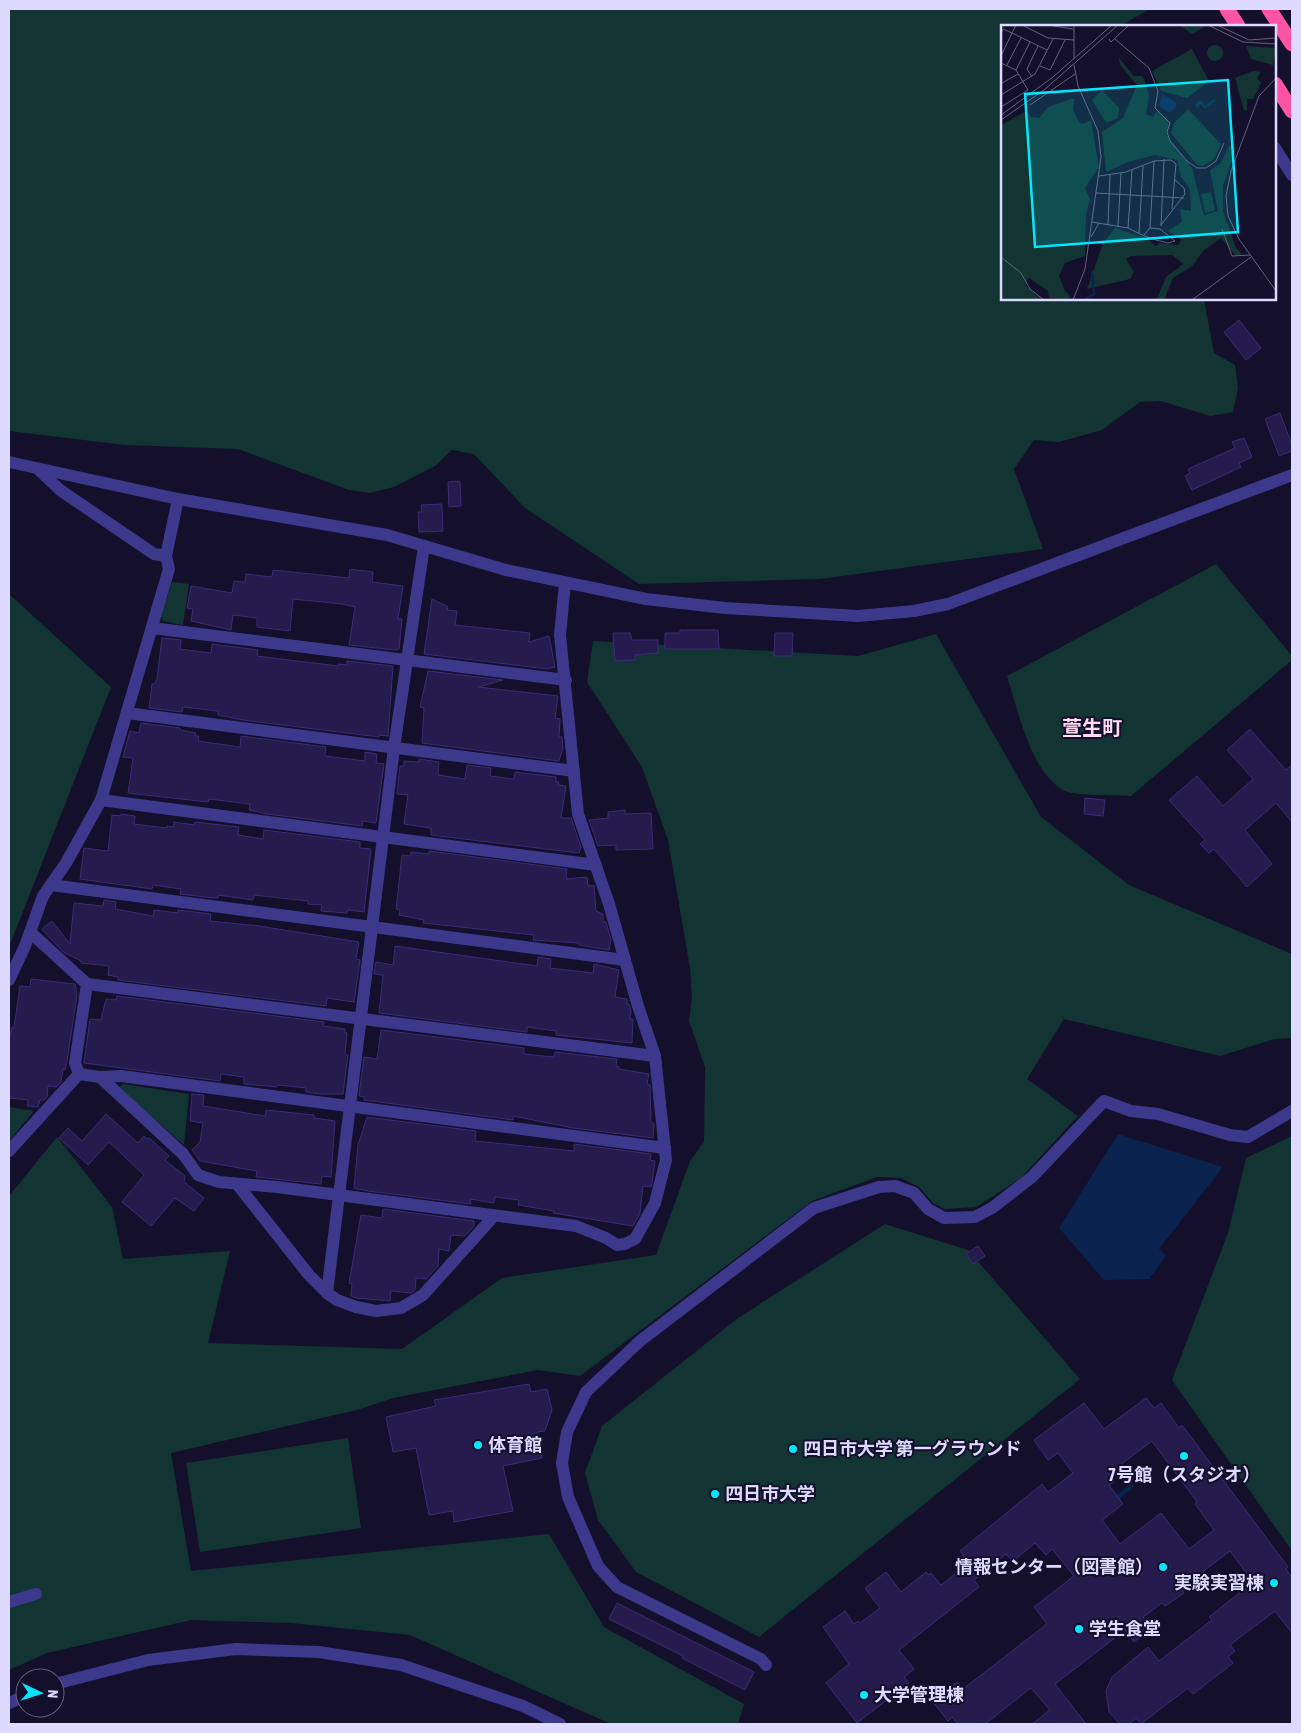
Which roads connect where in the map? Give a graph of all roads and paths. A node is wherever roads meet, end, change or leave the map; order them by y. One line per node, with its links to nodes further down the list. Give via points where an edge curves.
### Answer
1 (1227, 9): 3 (highway)
2 (1269, 9): 4 (highway)
3 (1237, 25)
4 (1292, 44)
5 (1276, 86): 6 (highway)
6 (1292, 111)
7 (1276, 150): 8 (street)
8 (1292, 175)
9 (9, 462): 10 (street)
10 (38, 469): 12 (street); 14 (street, via 60,490 154,554)
11 (1292, 475): 15 (street, via 974,595 914,611 858,616 725,608 646,599)
12 (178, 499): 13 (street, via 387,535); 14 (street)
13 (424, 546): 15 (street, via 497,568); 17 (street)
14 (166, 556): 16 (street, via 169,569)
15 (565, 583): 18 (street, via 560,635)
16 (152, 628): 17 (street); 19 (street)
17 (406, 660): 18 (street); 20 (street)
18 (566, 680): 21 (street)
19 (127, 713): 20 (street); 22 (street)
20 (394, 748): 21 (street); 23 (street)
21 (574, 771): 24 (street, via 578,814)
22 (101, 800): 23 (street); 25 (street)
23 (384, 838): 24 (street); 26 (street)
24 (596, 865): 28 (street)
25 (51, 885): 26 (street); 27 (street)
26 (372, 928): 28 (street); 31 (street)
27 (30, 932): 29 (street); 30 (street)
28 (625, 960): 32 (street)
29 (9, 980)
30 (87, 984): 31 (street); 33 (street, via 74,1064)
31 (361, 1018): 32 (street); 35 (street)
32 (656, 1056): 37 (street)
33 (79, 1074): 34 (street); 38 (street)
34 (100, 1077): 35 (street, via 121,1076); 39 (street, via 184,1154 198,1175)
35 (349, 1106): 37 (street); 40 (street)
36 (1292, 1111): 45 (street, via 1248,1136 1230,1136 1104,1101 1032,1177 992,1208 974,1217 944,1218 928,1208 914,1193 895,1186 879,1187 814,1208 656,1329 586,1392 567,1432 562,1463 568,1497 598,1566 617,1587 761,1659)
37 (665, 1148): 41 (street, via 665,1171 655,1203 635,1239 625,1244 617,1245 576,1226)
38 (9, 1151)
39 (237, 1184): 40 (street); 42 (street)
40 (338, 1195): 41 (street); 42 (street)
41 (494, 1216): 42 (street, via 423,1295 400,1308 376,1311 350,1305)
42 (326, 1293)
43 (36, 1594): 44 (street)
44 (9, 1602)
45 (766, 1665)
46 (65, 1681): 47 (street, via 148,1660 236,1649 319,1652 401,1665 523,1706)
47 (560, 1724)

